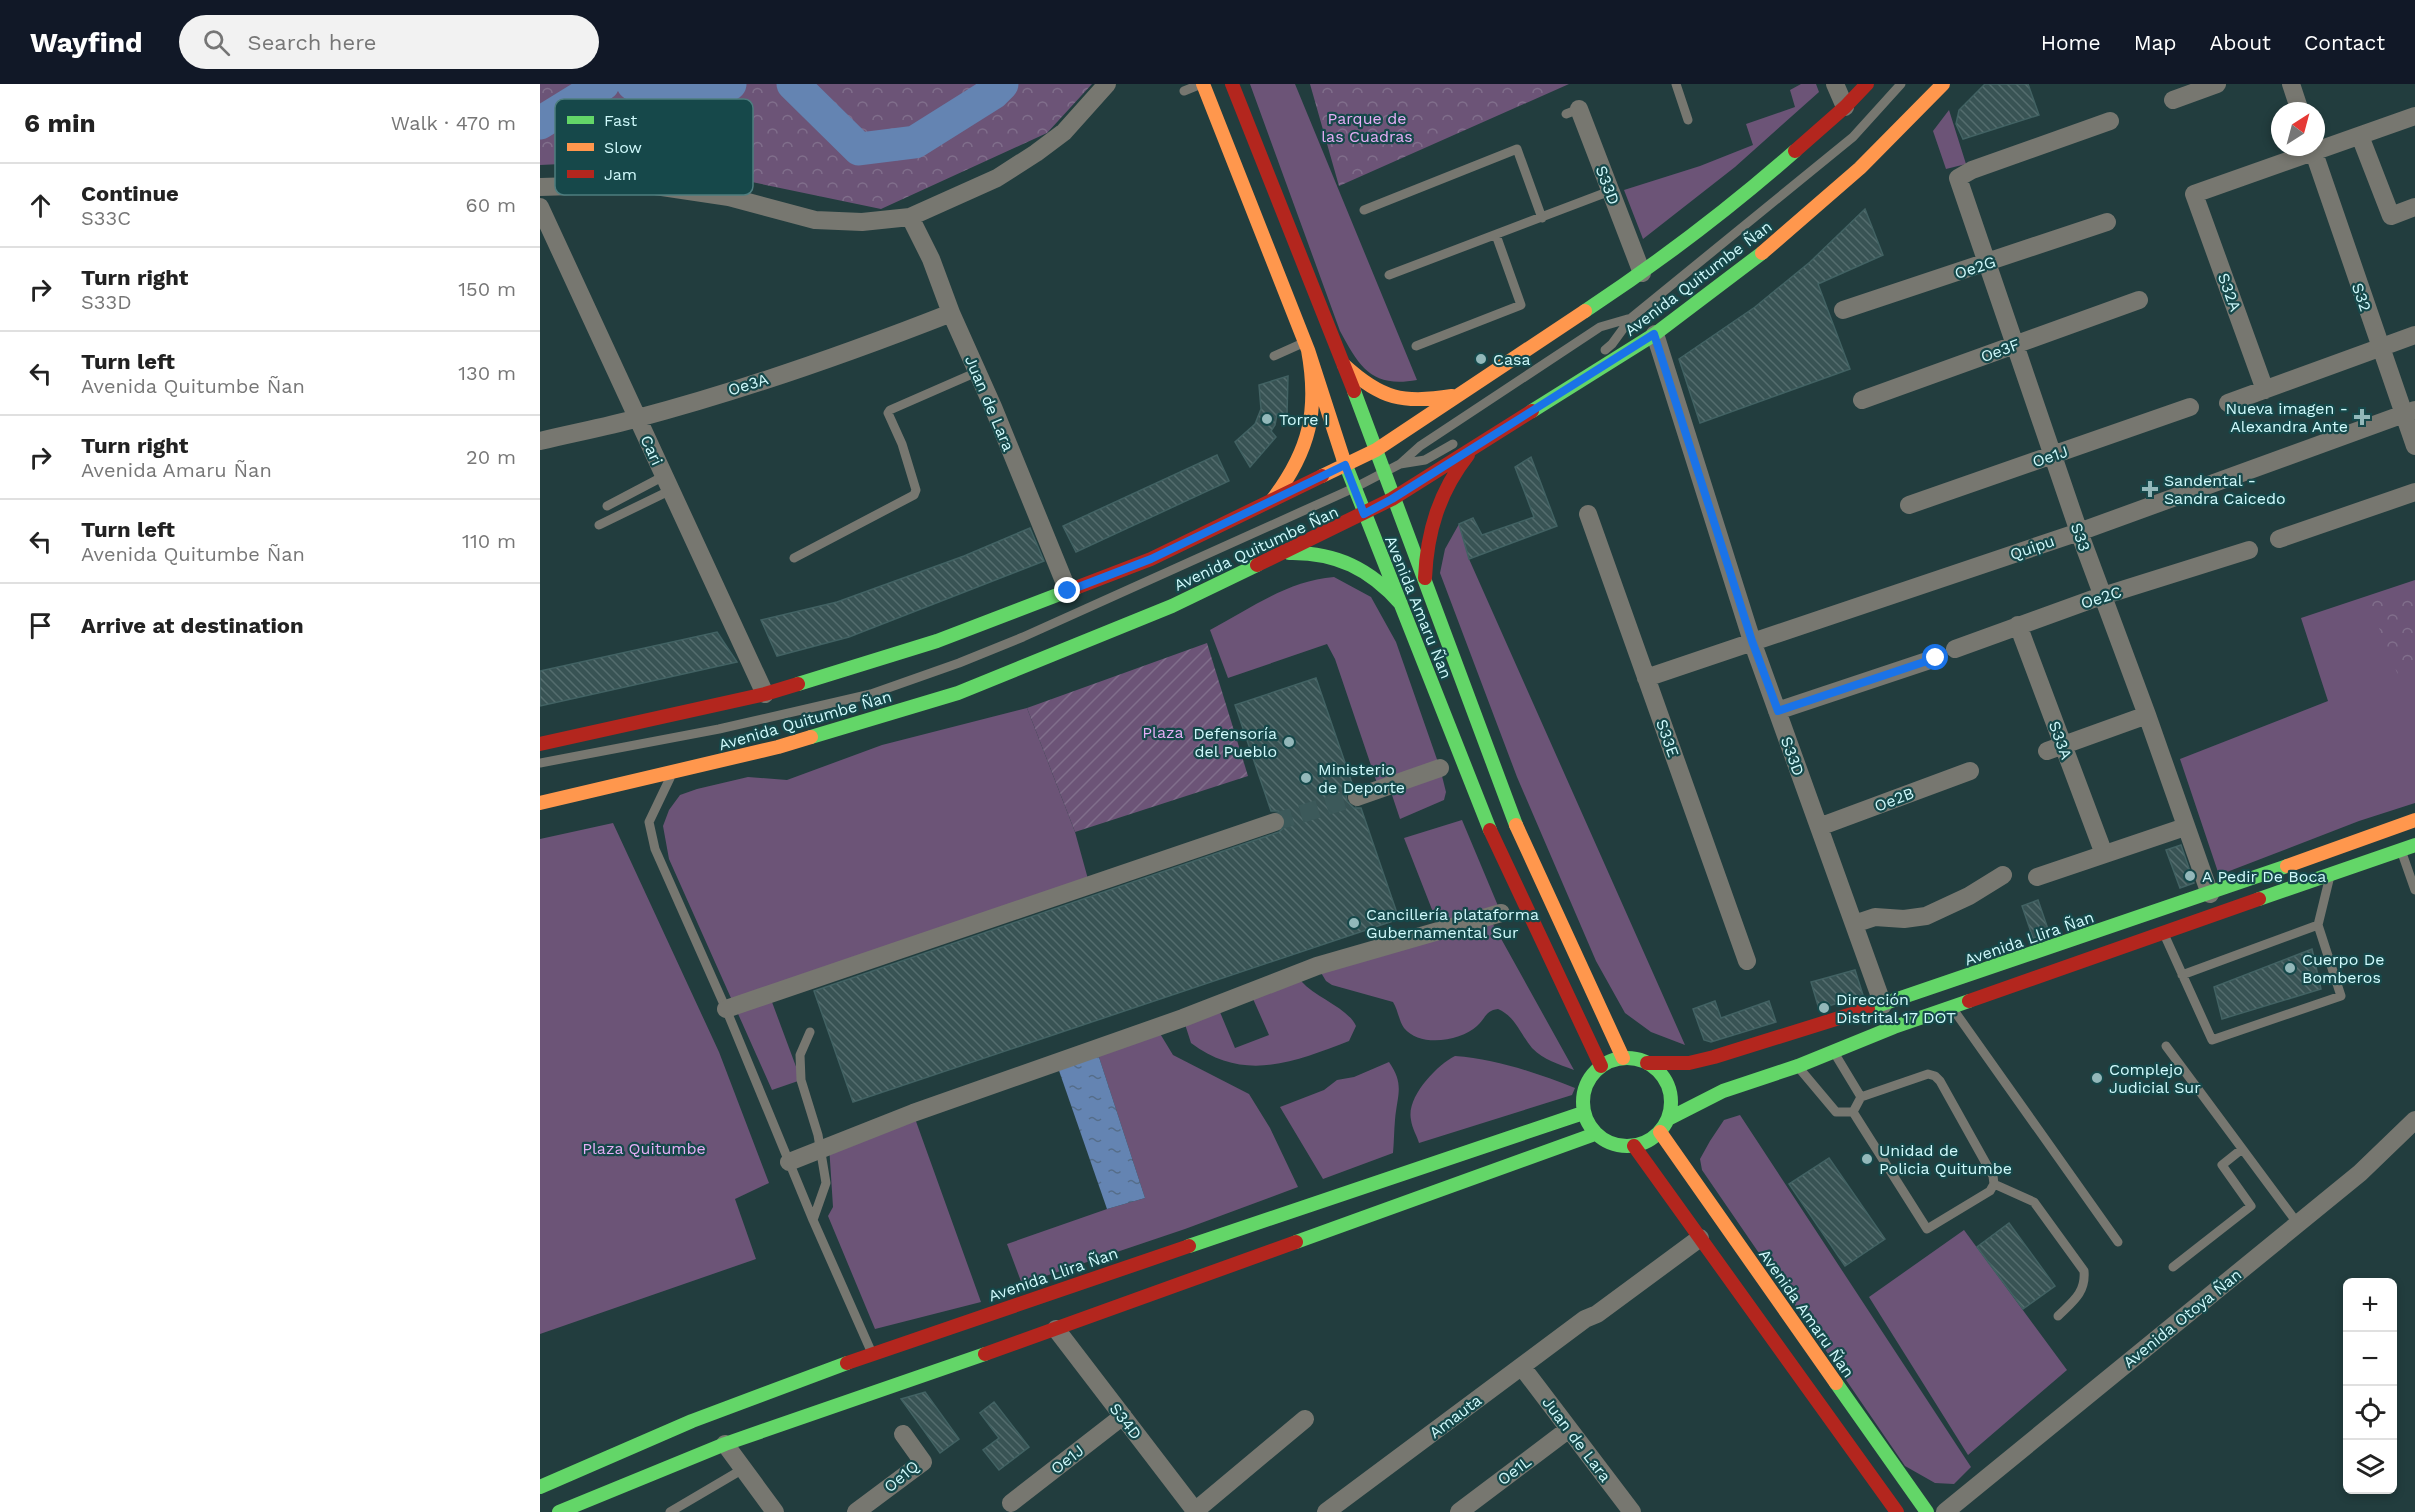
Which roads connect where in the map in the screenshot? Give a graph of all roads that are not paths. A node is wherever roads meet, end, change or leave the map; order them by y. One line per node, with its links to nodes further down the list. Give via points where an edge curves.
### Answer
1 (1107, 84): 30 (street, via 1064,132 1036,153 997,178)
2 (1202, 84): 11 (lane); 44 (main road, Avenida Amaru Ñan)
3 (1232, 84): 49 (main road, Avenida Amaru Ñan)
4 (1676, 84): 17 (lane)
5 (1836, 84): 14 (street)
6 (1867, 84): 14 (main road)
7 (1901, 84): 40 (lane, via 1853,137)
8 (1942, 84): 41 (main road, Avenida Quitumbe Ñan, via 1844,183 1759,256)
9 (2217, 84): 12 (street)
10 (2291, 84): 13 (street)
11 (1184, 91)
12 (2173, 99)
13 (2297, 102)
14 (1845, 107): 35 (main road, via 1745,195)
15 (1572, 112): 25 (street, S33D)
16 (2415, 116): 19 (street)
17 (1689, 120)
18 (2110, 121): 34 (street, S33, via 1958,177)
19 (2360, 136): 20 (street); 28 (street, via 2391,216)
20 (2325, 146)
21 (2297, 156): 51 (street, S32A, via 2194,194)
22 (2315, 156): 46 (street, S32)
23 (540, 187): 24 (street)
24 (555, 187)
25 (1610, 191): 31 (lane); 35 (street, S33D)
26 (710, 195): 30 (street, via 815,220 862,222)
27 (540, 207): 59 (street, Cari, via 551,239)
28 (2415, 207)
29 (1364, 210): 31 (lane, via 1517,149)
30 (910, 216): 39 (street, Juan de Lara, via 936,258)
31 (1542, 218): 33 (lane)
32 (2107, 222): 34 (street, Oe2G)
33 (1496, 235): 36 (lane); 45 (lane, via 1521,305)
34 (1988, 263): 38 (street, Oe2G); 43 (street, S33)
35 (1642, 273): 52 (main road)
36 (1389, 275)
37 (2139, 300): 43 (street, Oe3F)
38 (1843, 310)
39 (951, 313): 50 (street, Juan de Lara); 59 (street, Oe3A, via 850,352)
40 (1631, 318): 47 (lane, via 1612,344); 66 (lane, via 1600,327 1420,446)
41 (1654, 334): 62 (main road, Avenida Quitumbe Ñan); 89 (street, S33D)
42 (2415, 335): 46 (street)
43 (2015, 345): 54 (street, Oe3F); 65 (street, S33)
44 (1307, 346): 48 (lane); 67 (main road, Avenida Amaru Ñan); 73 (main road, via 1313,373 1312,419 1298,463)
45 (1416, 346)
46 (2380, 348): 51 (street); 58 (street, S32)
47 (1596, 355)
48 (1274, 356)
49 (1344, 365): 52 (main road, via 1363,384 1404,401 1423,402); 64 (main road, Avenida Amaru Ñan)
50 (977, 372): 83 (lane, via 888,413 902,444 916,490 914,495); 85 (street, Juan de Lara, via 999,405 1047,518)
51 (2265, 390): 55 (street)
52 (1460, 395): 64 (main road)
53 (1531, 400): 57 (lane)
54 (1862, 400)
55 (2228, 403)
56 (2190, 407): 65 (street, Oe1J)
57 (1511, 412)
58 (2409, 412): 63 (street, S32); 79 (street, Quipu)
59 (638, 419): 61 (street, Oe3A); 69 (street, Cari)
60 (1464, 439): 66 (lane, via 1425,460)
61 (540, 441)
62 (1478, 444): 72 (main road, Avenida Quitumbe Ñan); 84 (main road, via 1453,475 1435,512)
63 (2415, 446)
64 (1376, 450): 67 (main road); 68 (main road, Avenida Amaru Ñan)
65 (2054, 454): 74 (street, Oe1J); 79 (street, S33)
66 (1400, 464): 68 (lane)
67 (1345, 465): 70 (main road, Avenida Amaru Ñan); 73 (main road)
68 (1383, 473): 70 (lane); 72 (main road, Avenida Amaru Ñan)
69 (667, 483): 75 (lane); 78 (lane); 93 (street, Cari)
70 (1354, 488): 76 (main road, Avenida Amaru Ñan); 98 (lane, via 1023,637 882,690 719,729)
71 (2415, 492): 80 (street)
72 (1392, 499): 76 (main road, Avenida Quitumbe Ñan); 84 (main road, Avenida Amaru Ñan)
73 (1272, 501): 85 (main road, via 1151,559)
74 (1909, 505)
75 (607, 506)
76 (1364, 514): 82 (main road, Avenida Quitumbe Ñan); 87 (main road, Avenida Amaru Ñan)
77 (1588, 514): 92 (street, S33E)
78 (599, 525)
79 (2079, 532): 86 (street, S33); 89 (street, Quipu)
80 (2279, 539)
81 (2249, 550): 86 (street, Oe2C)
82 (1281, 554): 87 (main road, via 1315,553 1348,561 1378,579); 100 (main road, Avenida Quitumbe Ñan, via 1172,606 958,693 778,747)
83 (794, 558)
84 (1425, 578): 129 (main road, Avenida Amaru Ñan, via 1515,822)
85 (1068, 591): 93 (main road, via 938,641)
86 (2102, 597): 88 (street, Oe2C); 95 (street, S33)
87 (1401, 604): 131 (main road, Avenida Amaru Ñan, via 1494,839)
88 (2018, 625): 90 (street, Oe2C); 97 (street, S33A)
89 (1752, 641): 92 (street, Quipu); 94 (street, S33D)
90 (1955, 649)
91 (1936, 658): 94 (street)
92 (1646, 678): 121 (street, S33E)
93 (765, 694): 96 (main road)
94 (1778, 711): 106 (street, S33D)
95 (2147, 715): 97 (street); 107 (street, S33)
96 (540, 744)
97 (2055, 748): 110 (street, S33A)
98 (540, 763)
99 (1440, 768): 102 (street)
100 (673, 771): 103 (main road, Avenida Quitumbe Ñan); 125 (lane, via 654,807 650,828 655,849)
101 (1970, 771): 106 (street, Oe2B)
102 (1357, 797)
103 (540, 802)
104 (2415, 820): 115 (main road, Avenida Llira Ñan)
105 (1275, 822): 125 (street)
106 (1819, 827): 118 (street, S33D)
107 (2185, 827): 110 (street); 115 (street, S33)
108 (2415, 845): 109 (main road)
109 (2401, 850): 111 (main road); 114 (lane)
110 (2103, 854): 113 (street)
111 (2330, 874): 119 (lane); 120 (main road)
112 (2003, 875): 118 (street, via 1926,916 1875,917)
113 (2037, 877)
114 (2415, 889)
115 (2210, 894): 116 (main road, Avenida Llira Ñan)
116 (2157, 912): 120 (lane); 123 (main road, Avenida Llira Ñan)
117 (1501, 913): 141 (street, via 1317,966)
118 (1854, 924): 123 (street, S33D)
119 (2318, 925): 122 (lane); 122 (lane, via 2342,996 2212,1040)
120 (2163, 933): 122 (lane); 124 (main road)
121 (1747, 961)
122 (2182, 975)
123 (1883, 1005): 130 (main road, Avenida Llira Ñan, via 1714,1057 1689,1063)
124 (1951, 1007): 128 (main road); 148 (lane)
125 (726, 1009): 143 (lane)
126 (810, 1032): 141 (lane, via 800,1055 801,1080)
127 (2166, 1046): 142 (lane)
128 (1834, 1051): 132 (main road); 133 (lane)
129 (1623, 1058): 130 (main road); 131 (main road)
130 (1647, 1063): 136 (main road, via 1660,1073 1668,1087)
131 (1600, 1066): 135 (main road, via 1588,1078 1582,1095)
132 (1798, 1066): 134 (lane, via 1836,1112); 136 (main road, via 1723,1091)
133 (1861, 1096): 134 (lane); 144 (lane, via 1928,1074 1935,1076)
134 (1853, 1112): 144 (lane, via 1927,1229 1990,1191)
135 (1584, 1113): 139 (main road); 152 (main road, Avenida Llira Ñan)
136 (1668, 1119): 138 (main road)
137 (2415, 1120): 146 (street, Avenida Otoya Ñan, via 2360,1173)
138 (1660, 1132): 140 (main road, via 1648,1142); 171 (main road, Avenida Amaru Ñan)
139 (1595, 1134): 140 (main road, via 1613,1145); 151 (main road)
140 (1634, 1146): 147 (main road)
141 (821, 1149): 143 (street); 145 (lane, via 826,1183)
142 (2242, 1149): 146 (lane); 149 (lane, via 2222,1165 2251,1206)
143 (789, 1162): 145 (lane)
144 (1994, 1184): 150 (lane, via 2034,1202 2084,1271 2081,1293)
145 (813, 1220): 152 (lane)
146 (2298, 1224): 172 (street, Avenida Otoya Ñan)
147 (1700, 1238): 153 (street, Amauta); 170 (main road)
148 (2118, 1242)
149 (2172, 1267)
150 (2058, 1316)
151 (1056, 1329): 154 (street, S34D); 158 (main road)
152 (872, 1353): 160 (main road, Avenida Llira Ñan, via 692,1421)
153 (1522, 1366): 156 (street, Juan de Lara); 167 (street, Amauta)
154 (1123, 1416): 161 (street, Oe1J); 162 (street, S34D)
155 (1305, 1419): 162 (street)
156 (1569, 1429): 168 (street, Oe1L); 169 (street, Juan de Lara)
157 (903, 1434): 166 (street, Oe1Q, via 923,1462)
158 (725, 1444): 159 (street); 163 (main road)
159 (743, 1468): 164 (lane); 165 (street)
160 (540, 1487)
161 (1011, 1503)
162 (1196, 1511)
163 (559, 1512)
164 (670, 1512)
165 (776, 1512)
166 (856, 1512)
167 (1326, 1512)
168 (1459, 1512)
169 (1631, 1512)
170 (1897, 1512)
171 (1927, 1512)
172 (1945, 1512)

